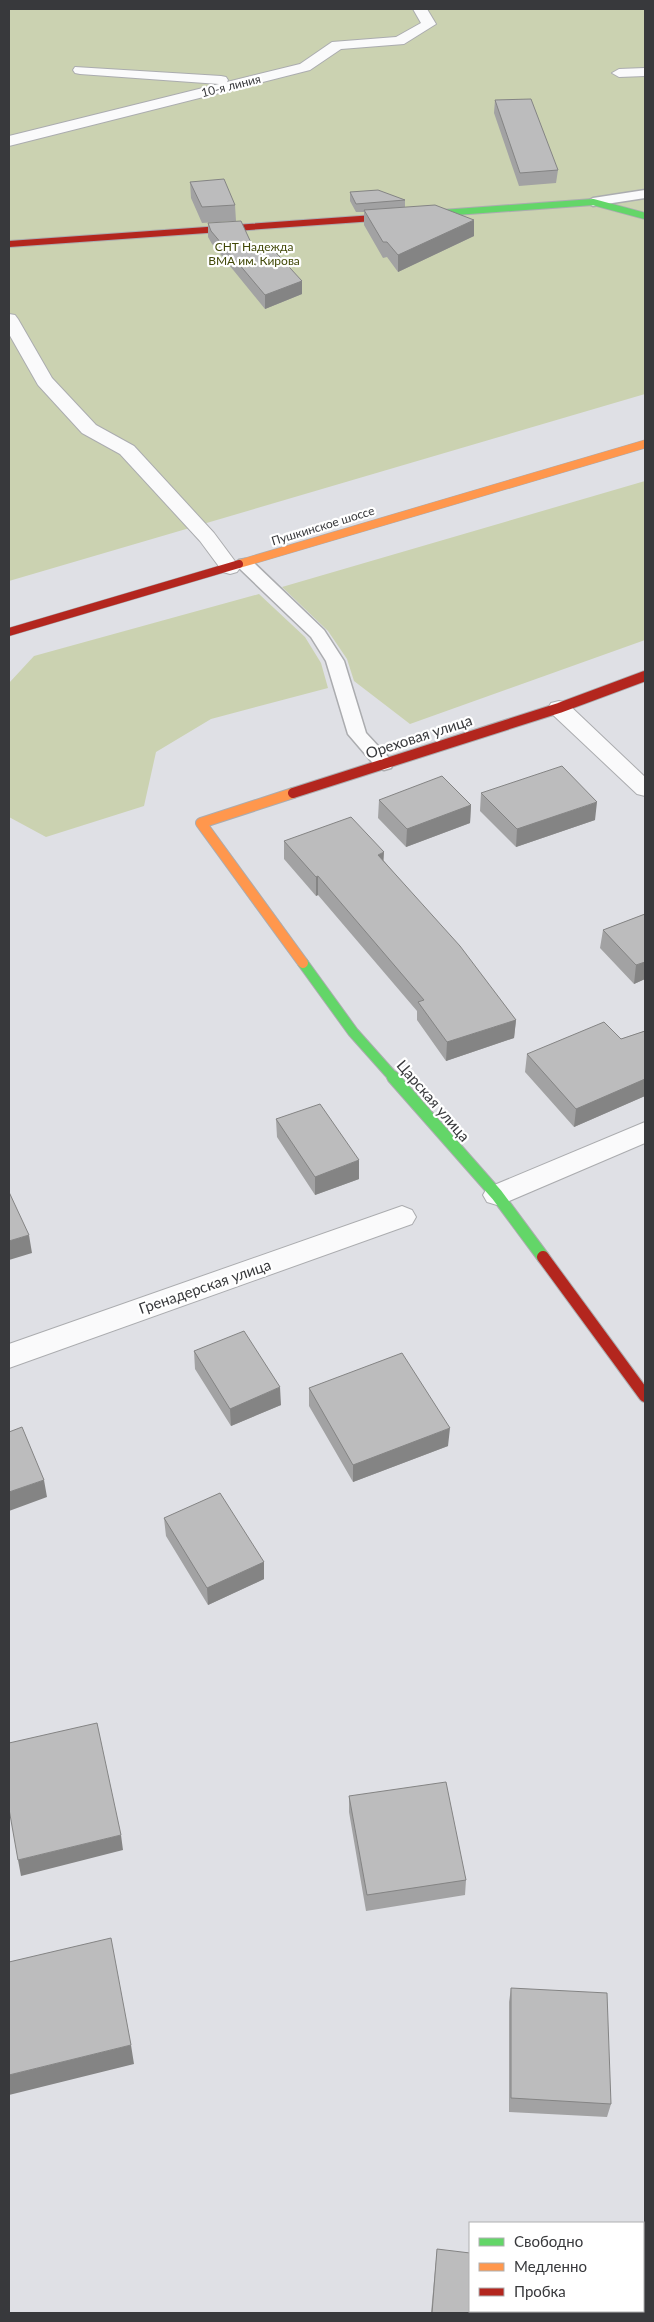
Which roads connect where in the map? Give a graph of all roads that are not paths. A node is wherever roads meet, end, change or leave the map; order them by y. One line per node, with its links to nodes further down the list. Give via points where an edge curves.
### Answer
1 (420, 9): 5 (street, 10-я линия, via 428,24 399,41 338,45 305,67)
2 (80, 70): 5 (street)
3 (645, 72): 4 (street)
4 (619, 73)
5 (248, 82): 6 (street, 10-я линия)
6 (9, 141)
7 (645, 194): 8 (lane)
8 (593, 202): 9 (street); 10 (street)
9 (645, 216)
10 (9, 244)
11 (9, 319): 13 (street, via 44,381 89,429 127,450)
12 (645, 444): 13 (street, Пушкинское шоссе)
13 (237, 566): 14 (street, Пушкинское шоссе); 17 (lane, via 318,634 335,660 357,734)
14 (9, 632)
15 (645, 676): 16 (street, Ореховая улица)
16 (559, 708): 17 (street, Ореховая улица); 18 (street)
17 (384, 764): 19 (street, Ореховая улица)
18 (645, 789)
19 (201, 823): 21 (street, Царская улица, via 353,1032)
20 (645, 1132): 21 (street)
21 (497, 1195): 24 (street, Царская улица)
22 (402, 1217): 23 (street, Гренадерская улица)
23 (9, 1356)
24 (645, 1396)

